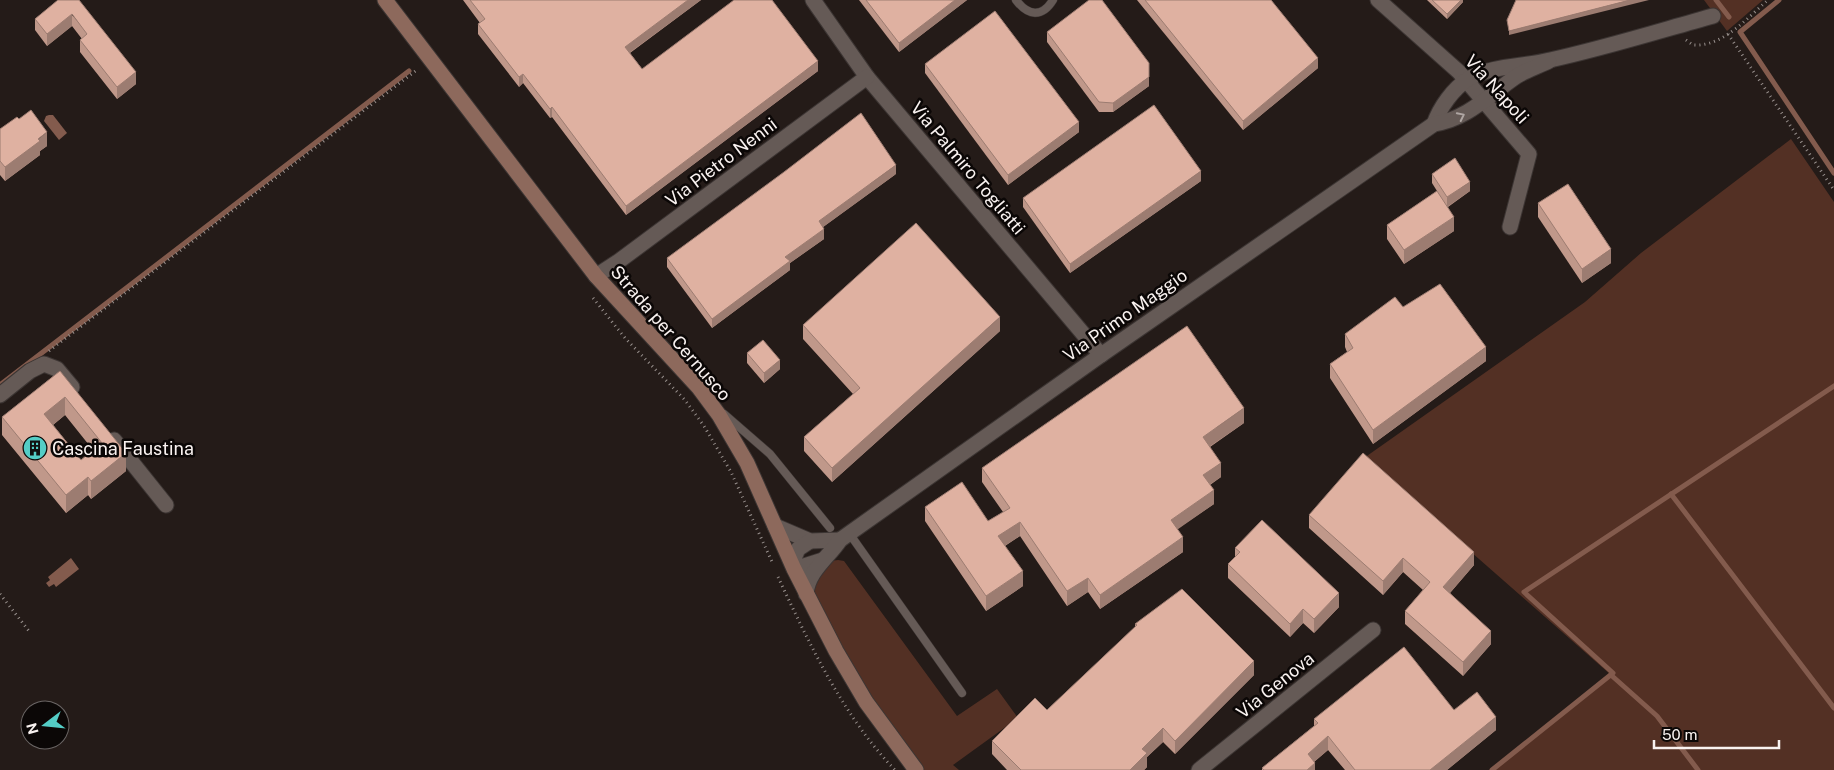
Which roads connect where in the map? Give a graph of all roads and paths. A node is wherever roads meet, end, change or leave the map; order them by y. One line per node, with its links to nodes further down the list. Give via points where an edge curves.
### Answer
1 (385, 0): 20 (street, Strada per Cernusco)
2 (813, 0): 14 (street, Via Palmiro Togliatti)
3 (1016, 0): 4 (lane, via 1026,11 1035,13)
4 (1053, 0)
5 (1378, 0): 15 (street, Via Napoli)
6 (1768, 0): 9 (path)
7 (1712, 16): 8 (street)
8 (1682, 24): 9 (path, via 1685,39 1693,45 1711,44); 10 (street)
9 (1728, 34): 18 (path)
10 (1549, 61): 15 (street, via 1496,69); 16 (street, Via Primo Maggio, via 1517,76)
11 (412, 62): 12 (path)
12 (418, 69): 13 (path); 23 (path, via 49,350)
13 (424, 77)
14 (867, 77): 20 (street, Via Pietro Nenni); 22 (street, Via Palmiro Togliatti)
15 (1466, 81): 16 (street, Via Napoli); 17 (street, Via Primo Maggio, via 1447,100)
16 (1484, 101): 17 (street, Via Primo Maggio, one-way to 16, via 1459,118); 19 (street, Via Napoli, via 1529,154)
17 (1434, 124): 22 (street, Via Primo Maggio)
18 (1834, 190)
19 (1510, 227)
20 (596, 276): 26 (street, Strada per Cernusco)
21 (589, 293): 35 (path, via 625,338 674,387 704,426 731,472)
22 (1101, 354): 31 (street, Via Primo Maggio)
23 (42, 365): 24 (street); 25 (street, via 57,369)
24 (0, 395)
25 (83, 401)
26 (709, 402): 29 (street, Strada per Cernusco, via 744,456); 30 (lane, via 770,454)
27 (107, 431): 28 (street)
28 (166, 506)
29 (775, 526): 32 (street); 34 (street, Strada per Cernusco)
30 (830, 528)
31 (844, 537): 32 (street); 33 (street, Via Primo Maggio); 41 (lane)
32 (810, 541): 34 (street, via 798,549)
33 (825, 559): 34 (street, via 801,567); 38 (street, Via Primo Maggio, via 807,583)
34 (792, 563): 38 (street, Strada per Cernusco)
35 (774, 567)
36 (778, 576): 42 (path, via 833,685 864,732)
37 (0, 594): 40 (path)
38 (806, 594): 43 (street, Strada per Cernusco, via 866,702)
39 (1373, 630): 44 (street, Via Genova)
40 (30, 631)
41 (962, 693)
42 (895, 770)
43 (916, 770)
44 (1199, 770)

